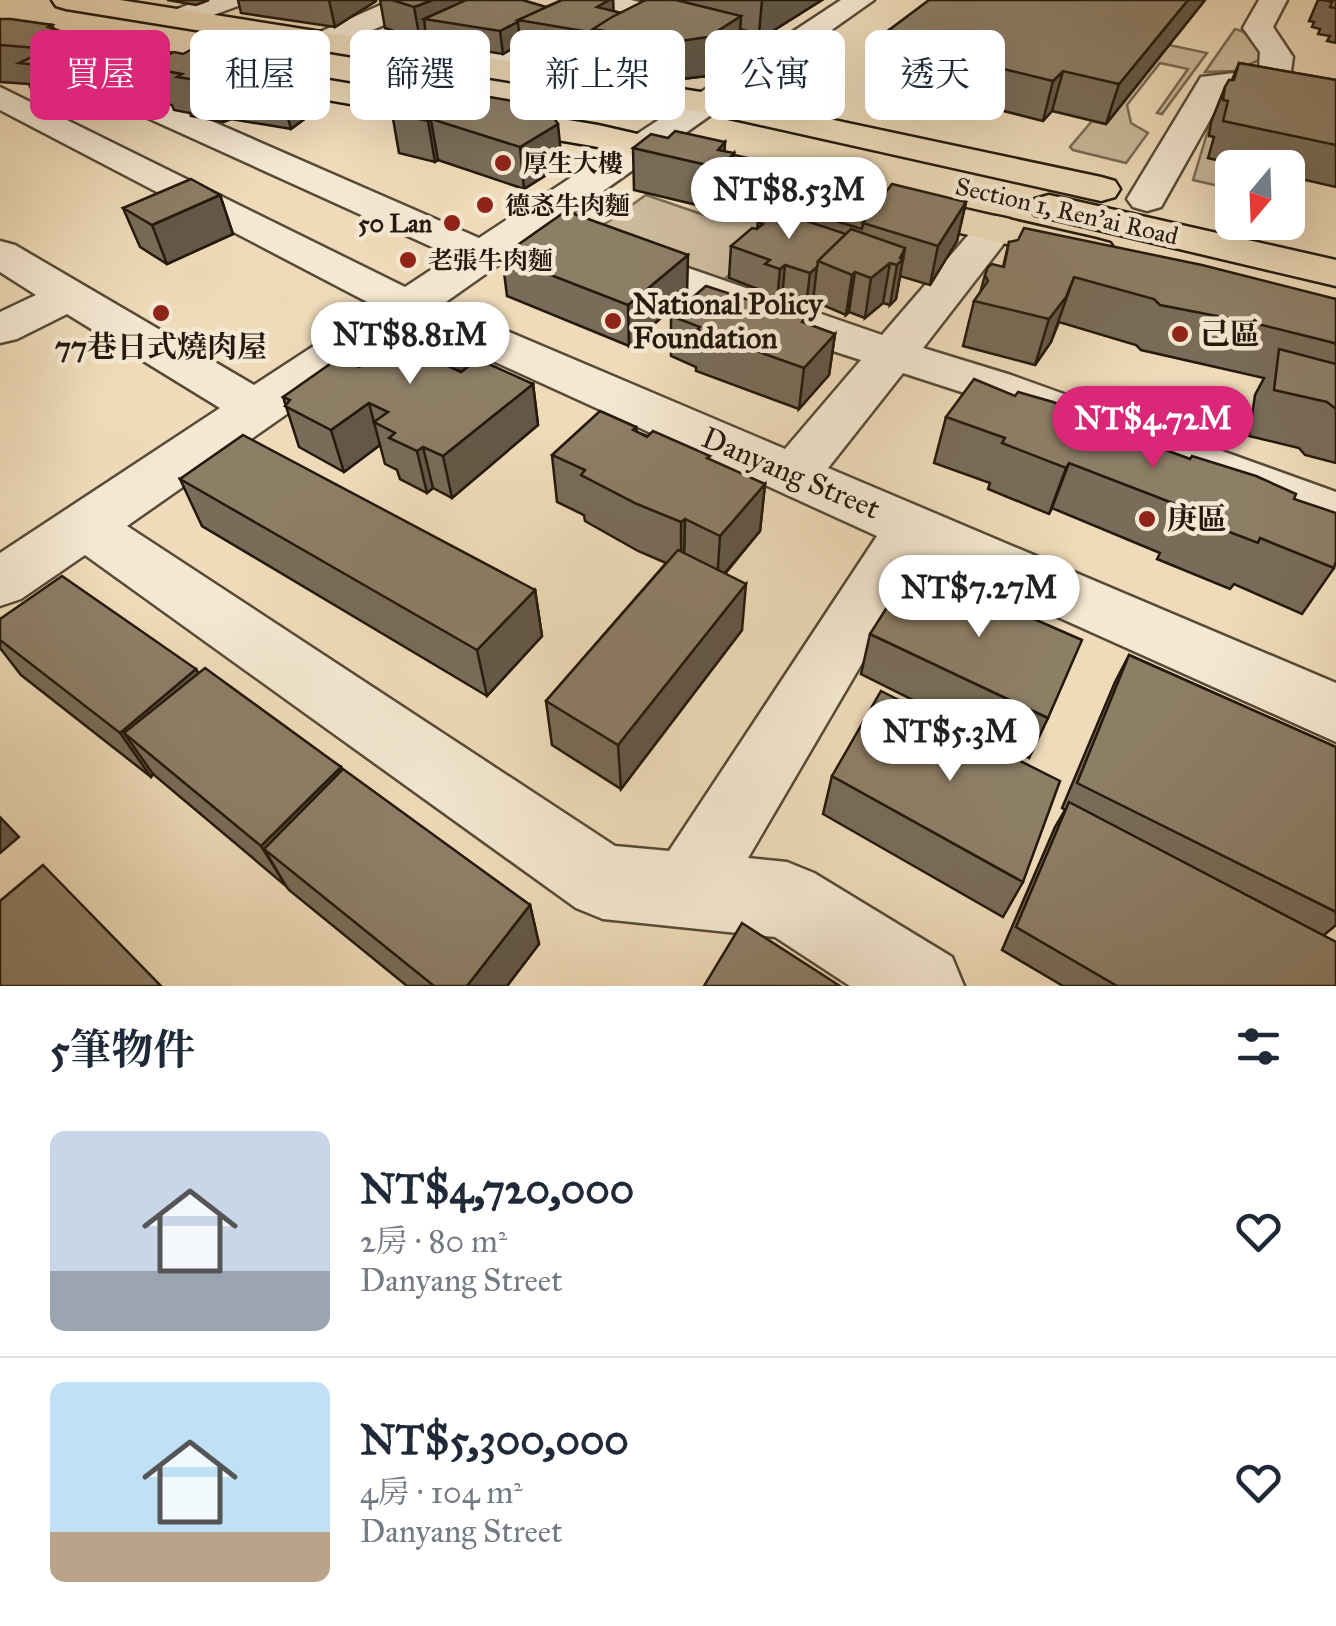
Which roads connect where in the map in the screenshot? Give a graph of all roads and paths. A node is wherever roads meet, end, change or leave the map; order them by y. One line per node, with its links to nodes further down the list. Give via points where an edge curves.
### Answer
1 (66, 0): 7 (main road)
2 (228, 0): 9 (street)
3 (416, 0): 14 (street)
4 (860, 0): 12 (street)
5 (1274, 0): 21 (street, via 1258,23 1278,52 1287,82 1213,84)
6 (607, 1): 11 (street); 16 (street)
7 (113, 3): 9 (main road)
8 (0, 10): 20 (main road)
9 (179, 18): 10 (main road)
10 (255, 30)
11 (717, 30)
12 (816, 30)
13 (0, 34): 15 (main road)
14 (330, 38)
15 (171, 63): 20 (main road); 28 (street, via 120,93)
16 (490, 64)
17 (490, 68): 20 (main road)
18 (0, 97): 31 (street, Danyang Street)
19 (705, 105): 20 (street)
20 (678, 123): 21 (main road, Section 1, Ren’ai Road); 23 (street); 24 (main road, Section 1, Ren’ai Road); 29 (main road, Section 1, Ren’ai Road)
21 (1148, 200): 22 (main road, Section 1, Ren’ai Road)
22 (1215, 214)
23 (528, 225): 28 (street); 34 (street)
24 (996, 228): 32 (main road, Section 1, Ren’ai Road); 34 (street)
25 (1305, 234): 26 (main road)
26 (1336, 241)
27 (0, 254): 30 (street)
28 (484, 255): 31 (street)
29 (1336, 273)
30 (67, 297): 33 (street); 35 (street)
31 (411, 307): 35 (street); 36 (street, Danyang Street)
32 (1336, 309)
33 (1, 329)
34 (894, 355): 36 (street); 37 (street)
35 (257, 409): 38 (street)
36 (793, 475): 39 (street, Danyang Street)
37 (1336, 513)
38 (84, 526): 40 (street); 42 (street, via 603,882)
39 (913, 526): 41 (street, Danyang Street); 42 (street)
40 (0, 583)
41 (1336, 713)
42 (687, 891): 43 (street, via 788,900)
43 (923, 986)

